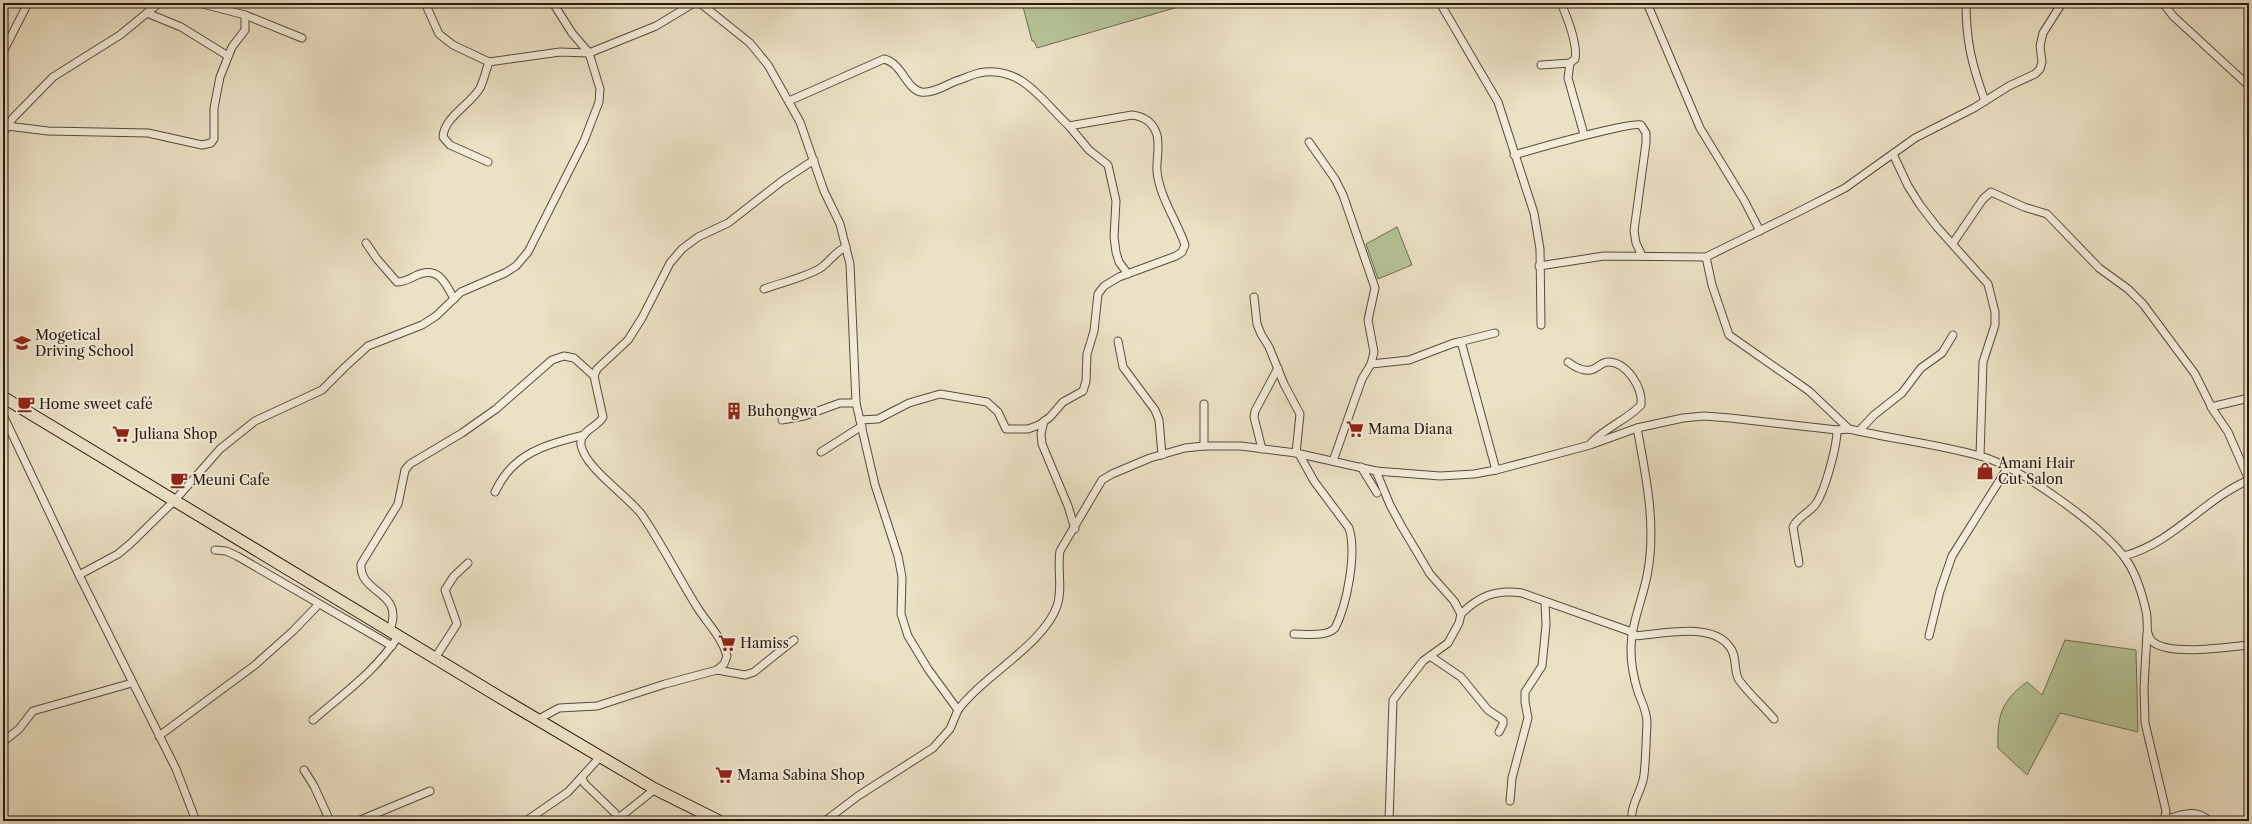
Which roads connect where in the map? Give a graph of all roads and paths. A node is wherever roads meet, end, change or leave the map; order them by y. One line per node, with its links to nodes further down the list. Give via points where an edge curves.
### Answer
1 (28, 3): 17 (street)
2 (159, 3): 14 (street)
3 (199, 3): 15 (street)
4 (425, 3): 20 (street, via 439,34 453,45)
5 (553, 3): 18 (street)
6 (694, 3): 18 (street, via 656,26)
7 (700, 3): 24 (street, via 750,43 768,65)
8 (1440, 3): 31 (street, via 1498,102)
9 (1561, 3): 21 (street, via 1576,53)
10 (1647, 3): 34 (street, via 1700,128)
11 (1966, 3): 25 (street, via 1966,28 1971,62)
12 (2062, 3): 25 (street, via 2043,33 2040,70 2002,89)
13 (2163, 3): 23 (street, via 2173,16)
14 (147, 13): 19 (street, via 181,27); 27 (street, via 120,35 52,77)
15 (245, 15): 16 (street); 19 (street, via 245,30 235,41)
16 (302, 38)
17 (3, 52)
18 (589, 54): 20 (street, via 554,52); 44 (street, via 600,89 599,102 584,141 556,194 536,240 516,266 494,279 468,287)
19 (228, 56): 27 (street, via 216,95 214,139 211,143 202,145 148,133)
20 (488, 62): 33 (street, via 480,88 453,117 443,132 443,137 450,145)
21 (1570, 63): 22 (street); 28 (street, via 1568,78)
22 (1541, 65)
23 (2249, 86)
24 (789, 101): 26 (street, via 884,59 891,60 897,65 914,88 921,92 930,92 978,73 1010,76 1034,89); 32 (street)
25 (1985, 101): 30 (street, via 1915,138)
26 (1069, 126): 41 (street, via 1089,150 1108,165 1116,201 1116,252 1119,262); 41 (street, via 1132,115 1148,120 1157,136 1159,182 1185,245 1182,252 1176,256)
27 (5, 130)
28 (1583, 131)
29 (1309, 142): 51 (street, via 1343,194 1373,280 1375,288 1368,320 1374,352)
30 (1893, 154): 34 (street, via 1845,188); 36 (street, via 1920,205)
31 (1514, 155): 38 (street, via 1634,123 1641,125 1646,133 1646,143 1634,231); 40 (street, via 1537,225)
32 (814, 160): 37 (street, via 824,191 840,224); 53 (street, via 728,223 698,237 682,249 670,263 628,340 597,369)
33 (488, 162)
34 (1760, 231): 39 (street)
35 (366, 243): 44 (street, via 397,282 424,271 432,271 443,280)
36 (1953, 243): 58 (street, via 1982,199 1991,192 2047,214 2100,268 2143,304 2195,374); 74 (street, via 1988,284 1995,312 1992,340 1983,362)
37 (846, 247): 42 (street, via 809,274); 56 (street, via 851,288)
38 (1642, 256): 39 (street); 40 (street, via 1604,256)
39 (1706, 257): 64 (street, via 1708,271 1729,335 1809,392)
40 (1539, 266): 45 (street)
41 (1128, 274): 61 (street, via 1104,286 1098,294 1083,391 1063,402)
42 (764, 289)
43 (1254, 297): 52 (street, via 1257,324)
44 (454, 300): 83 (street, via 422,325 368,346 322,390 254,421 220,449)
45 (1541, 325)
46 (1494, 334): 49 (street)
47 (1953, 335): 66 (street, via 1942,353 1922,368 1902,393)
48 (1118, 341): 72 (street, via 1123,367 1160,420)
49 (1459, 342): 51 (street, via 1409,360); 78 (street, via 1465,348)
50 (1568, 362): 68 (street, via 1590,371 1606,362 1612,362 1624,369 1641,390 1641,405 1636,411 1604,431)
51 (1371, 364): 75 (street, via 1362,379)
52 (1278, 368): 70 (street, via 1254,411); 73 (street, via 1300,414)
53 (594, 376): 67 (street, via 603,417); 93 (street, via 574,358 564,356 552,360 496,409 410,464 405,470 398,504 361,564 360,571 363,578 392,606 395,615)
54 (3, 397): 83 (highway)
55 (2249, 398): 58 (street)
56 (856, 403): 60 (street, via 840,403 804,416); 62 (street)
57 (1204, 404): 69 (street)
58 (2211, 407): 80 (street, via 2228,432)
59 (3, 415): 89 (street)
60 (782, 420)
61 (1044, 422): 62 (street, via 1028,429 1006,429 998,412 987,402 940,394 909,403 878,419); 84 (street, via 1042,444)
62 (861, 423): 71 (street); 105 (street, via 875,485 898,556 902,577 902,614 908,636)
63 (1637, 428): 65 (street, via 1704,416); 68 (street); 95 (street, via 1651,527 1647,575)
64 (1849, 429): 65 (street); 66 (street)
65 (1837, 430): 88 (street, via 1826,479 1816,504 1800,516 1793,527)
66 (1858, 431): 74 (street)
67 (584, 435): 81 (street, via 548,444 531,452 513,464 502,477); 103 (street, via 581,445 586,455 602,476 620,490 641,515 717,635 727,656 724,664)
68 (1590, 445): 78 (street)
69 (1204, 446): 70 (street, via 1226,445); 72 (street)
70 (1262, 449): 73 (street)
71 (821, 452)
72 (1162, 454): 84 (street, via 1102,480)
73 (1297, 454): 75 (street); 94 (street, via 1349,528 1352,536 1352,556 1348,589 1336,628 1326,633)
74 (1980, 456): 76 (street)
75 (1333, 461): 77 (street)
76 (2008, 467): 86 (street, via 2081,515); 97 (street, via 1952,556)
77 (1360, 468): 79 (street); 82 (street)
78 (1496, 470): 79 (street, via 1440,476)
79 (1376, 471): 92 (street, via 1402,527 1430,574 1454,601)
80 (2249, 480): 86 (street, via 2226,492 2151,546)
81 (495, 492)
82 (1377, 493)
83 (176, 500): 89 (street, via 118,554); 93 (highway)
84 (1075, 529): 105 (street, via 1060,551 1059,596 1054,614 1017,655 969,695)
85 (215, 550): 91 (street, via 237,556)
86 (2124, 556): 96 (street, via 2135,574 2147,612)
87 (468, 563): 102 (street, via 454,576 445,590 457,624)
88 (1799, 563)
89 (79, 575): 104 (street)
90 (1545, 602): 92 (street, via 1522,593 1500,591 1479,598); 95 (street); 117 (street, via 1546,625 1542,666 1525,692 1528,718 1512,778)
91 (318, 605): 99 (street); 110 (street, via 255,666)
92 (1461, 614): 101 (street, via 1448,643)
93 (394, 632): 99 (street); 102 (highway)
94 (1294, 634)
95 (1632, 634): 106 (street, via 1687,631 1711,634 1724,640 1734,656 1740,681); 128 (street, via 1634,674 1638,693 1645,707 1647,723 1644,775 1631,812)
96 (2147, 634): 100 (street, via 2153,642 2163,647); 119 (street, via 2144,687 2146,723 2166,811)
97 (1929, 636)
98 (794, 640): 103 (street, via 754,672 746,675)
99 (392, 646): 107 (street, via 368,673)
100 (2249, 646)
101 (1430, 656): 109 (street, via 1461,677 1488,710 1503,720); 127 (street, via 1412,673 1393,700)
102 (435, 658): 108 (highway)
103 (717, 670): 108 (street, via 597,706 559,708)
104 (132, 683): 110 (street); 111 (street, via 33,711 19,729)
105 (958, 710): 126 (street, via 950,729 932,748 858,796)
106 (1774, 719)
107 (313, 720)
108 (537, 720): 112 (highway)
109 (1499, 732)
110 (159, 736): 120 (street, via 176,769)
111 (3, 742)
112 (600, 756): 114 (street); 115 (highway)
113 (304, 770): 121 (street)
114 (582, 777): 118 (street, via 584,783); 123 (street, via 568,792)
115 (655, 789): 124 (street); 125 (highway)
116 (430, 791): 122 (street)
117 (1510, 801)
118 (615, 813)
119 (2165, 820): 129 (street, via 2188,813 2200,814)
120 (196, 821)
121 (330, 821)
122 (358, 821)
123 (526, 821)
124 (615, 821)
125 (719, 821)
126 (825, 821)
127 (1389, 821)
128 (1632, 821)
129 (2209, 821)

